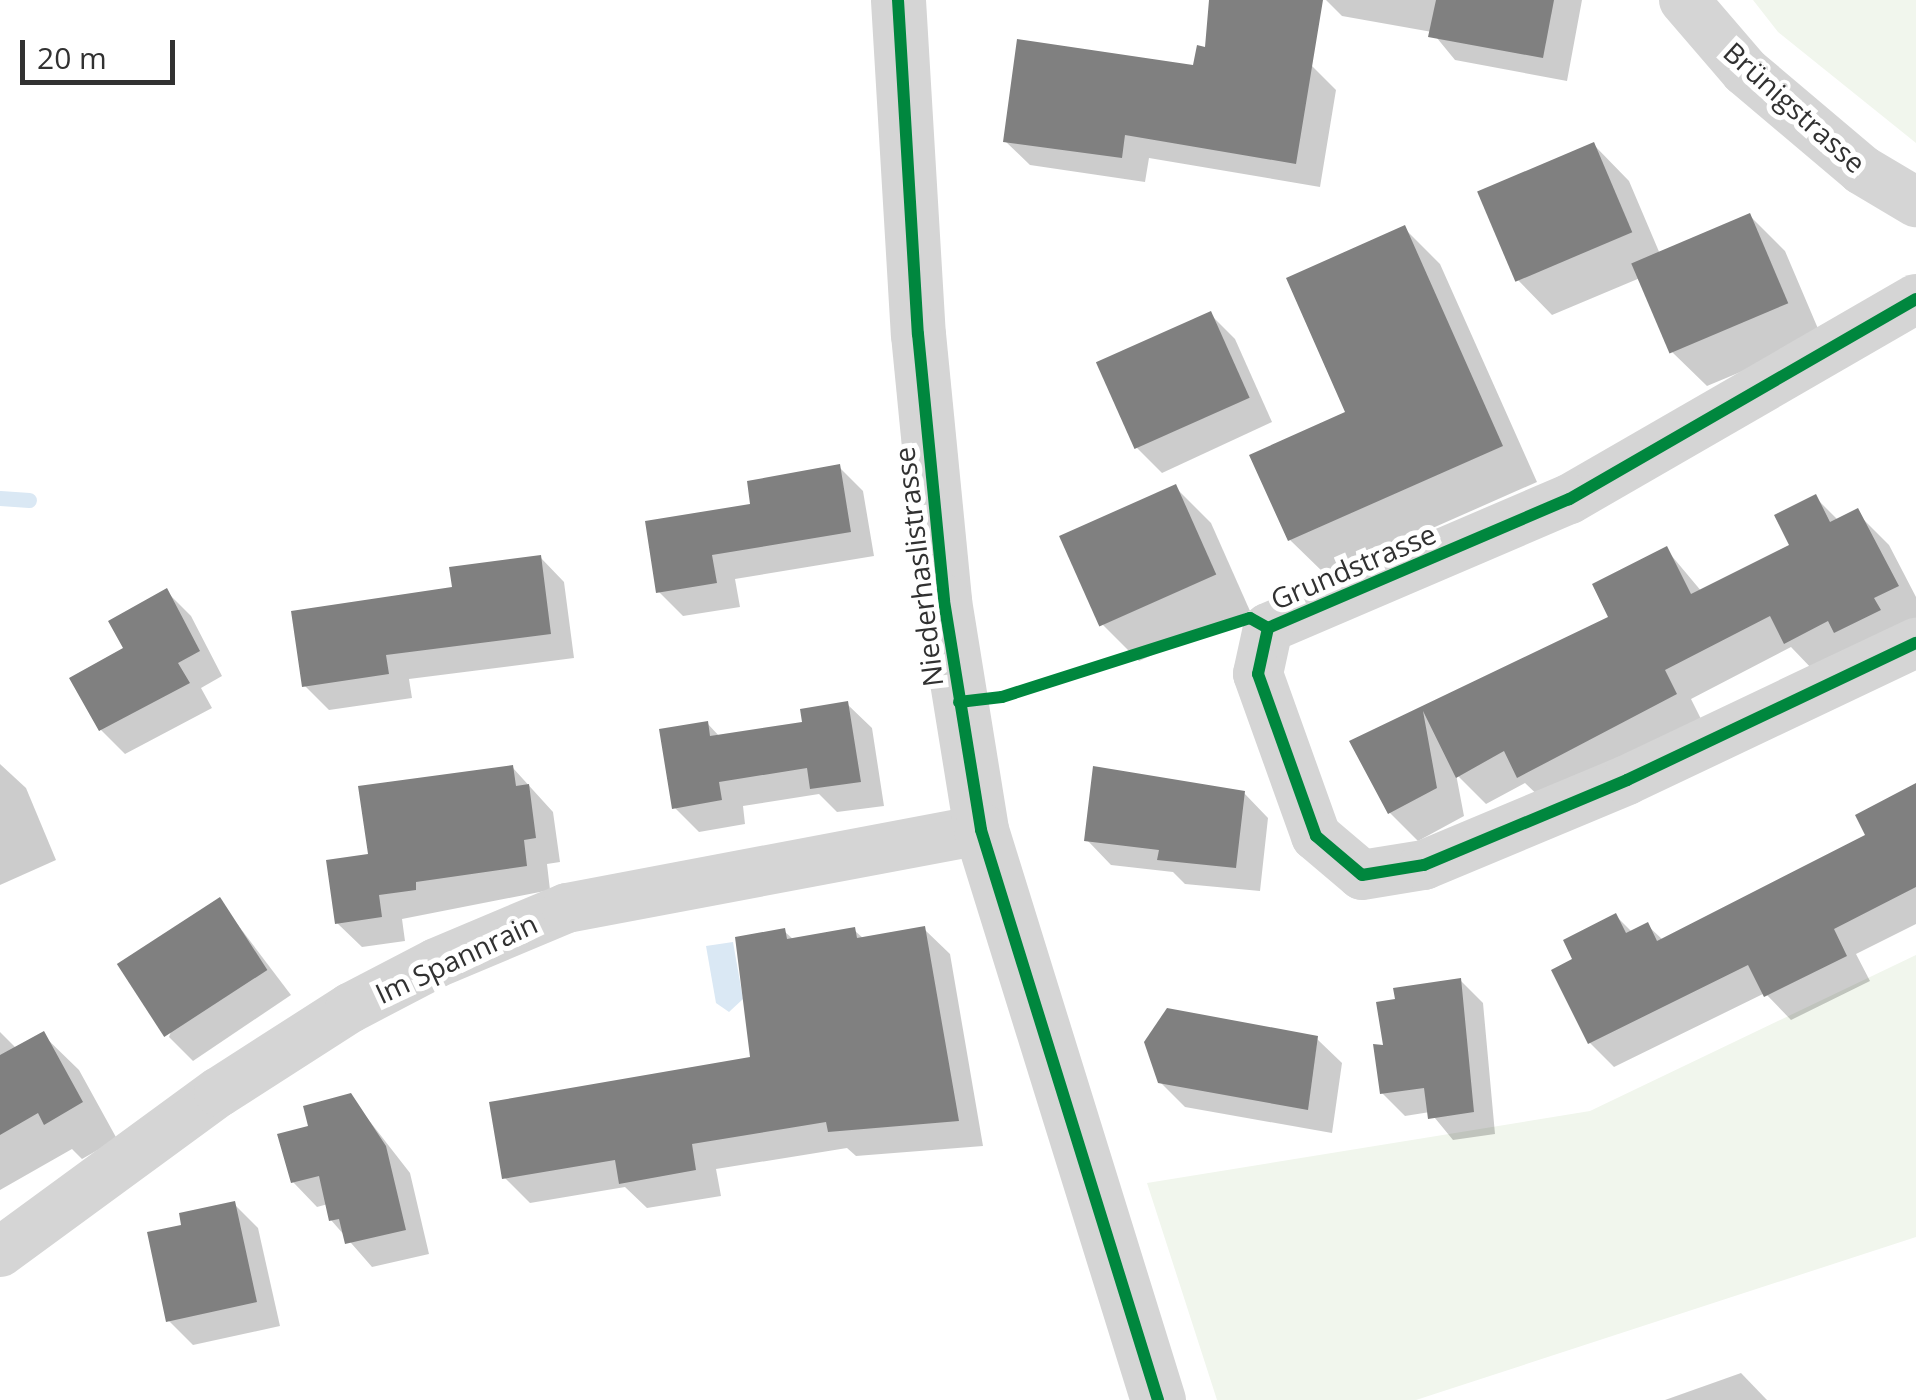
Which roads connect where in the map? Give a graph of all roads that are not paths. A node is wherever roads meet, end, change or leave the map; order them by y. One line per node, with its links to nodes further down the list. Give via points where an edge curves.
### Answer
1 (898, 0): 6 (street, Niederhaslistrasse, via 918,334 944,601)
2 (1684, 0): 3 (street, Brünigstrasse, via 1745,70 1862,170)
3 (1916, 202)
4 (1916, 299): 5 (street, Grundstrasse, via 1568,499 1268,628 1258,674 1316,836 1362,875 1424,865 1610,787)
5 (1916, 643)
6 (981, 830): 7 (street, Im Spannrain, via 567,908 436,963 350,1008 219,1092); 8 (street, Niederhaslistrasse)
7 (0, 1252)
8 (1158, 1400)

